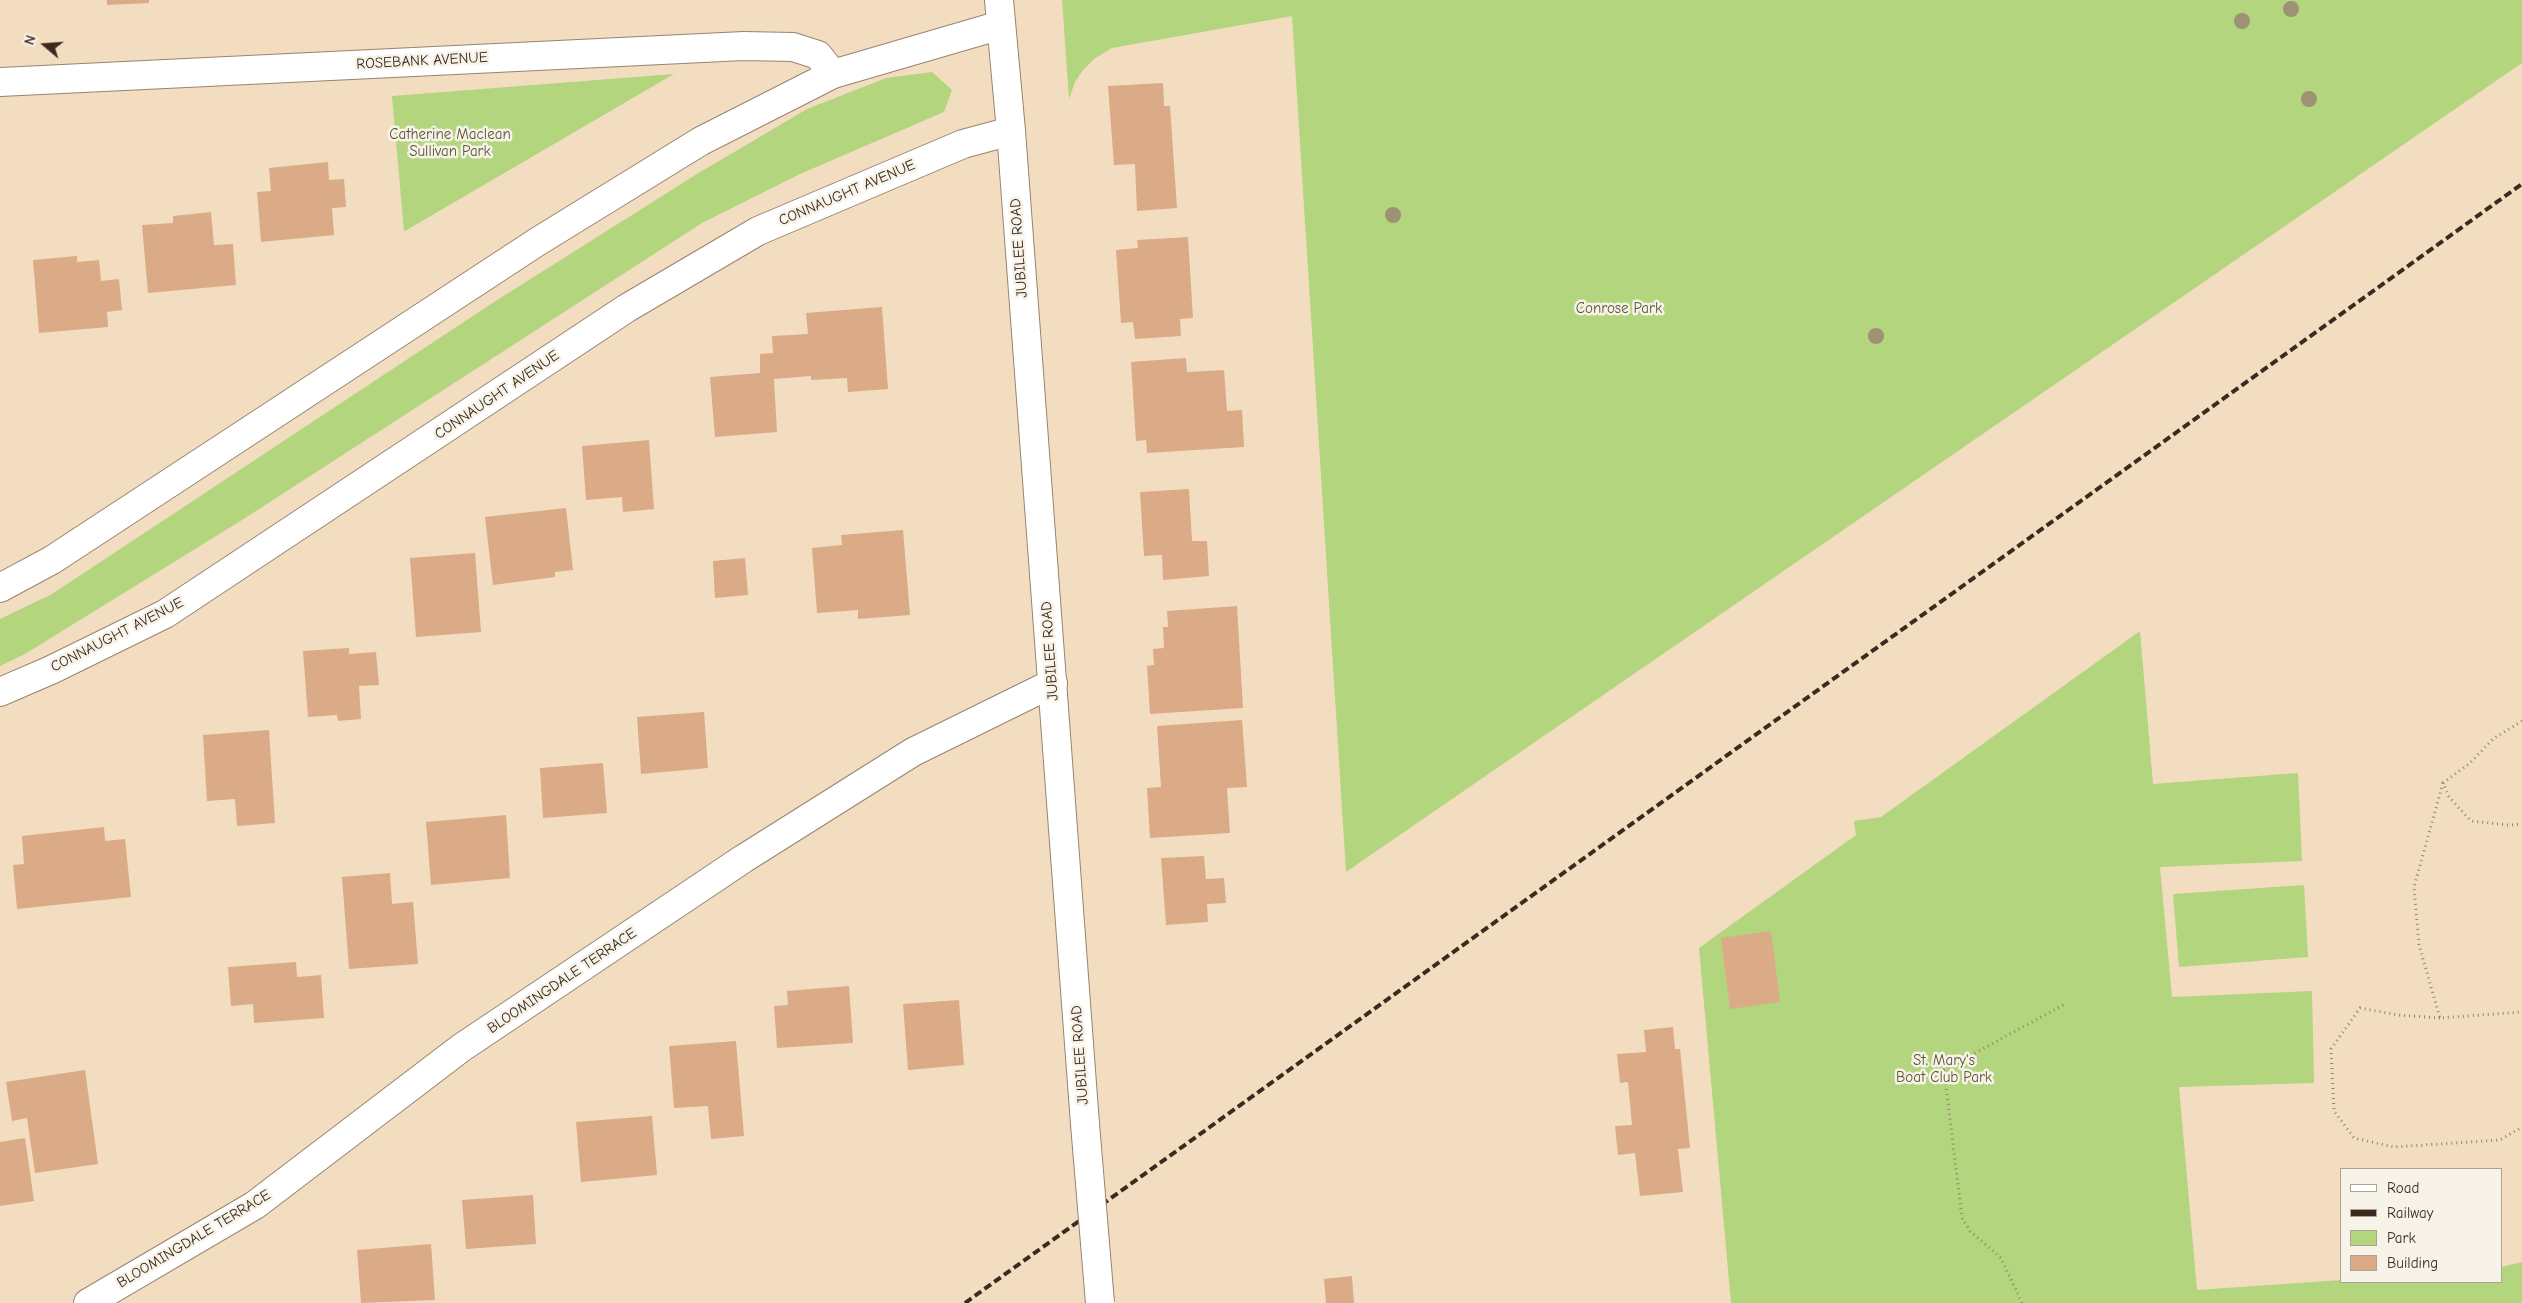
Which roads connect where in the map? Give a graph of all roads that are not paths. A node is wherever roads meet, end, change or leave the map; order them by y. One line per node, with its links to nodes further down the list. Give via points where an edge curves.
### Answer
1 (1000, 12): 2 (street); 4 (street, JUBILEE ROAD)
2 (833, 74): 3 (street, ROSEBANK AVENUE, via 818,56 793,47 744,46); 5 (street, via 701,141 562,226 52,560)
3 (0, 82)
4 (1011, 131): 6 (street, JUBILEE ROAD); 7 (street, CONNAUGHT AVENUE, via 963,144 758,231 627,308 165,614)
5 (0, 588)
6 (1053, 683): 8 (street, BLOOMINGDALE TERRACE, via 913,752 743,859 461,1048 255,1205); 9 (street, JUBILEE ROAD, bridge)
7 (0, 692)
8 (88, 1303)
9 (1100, 1303)

